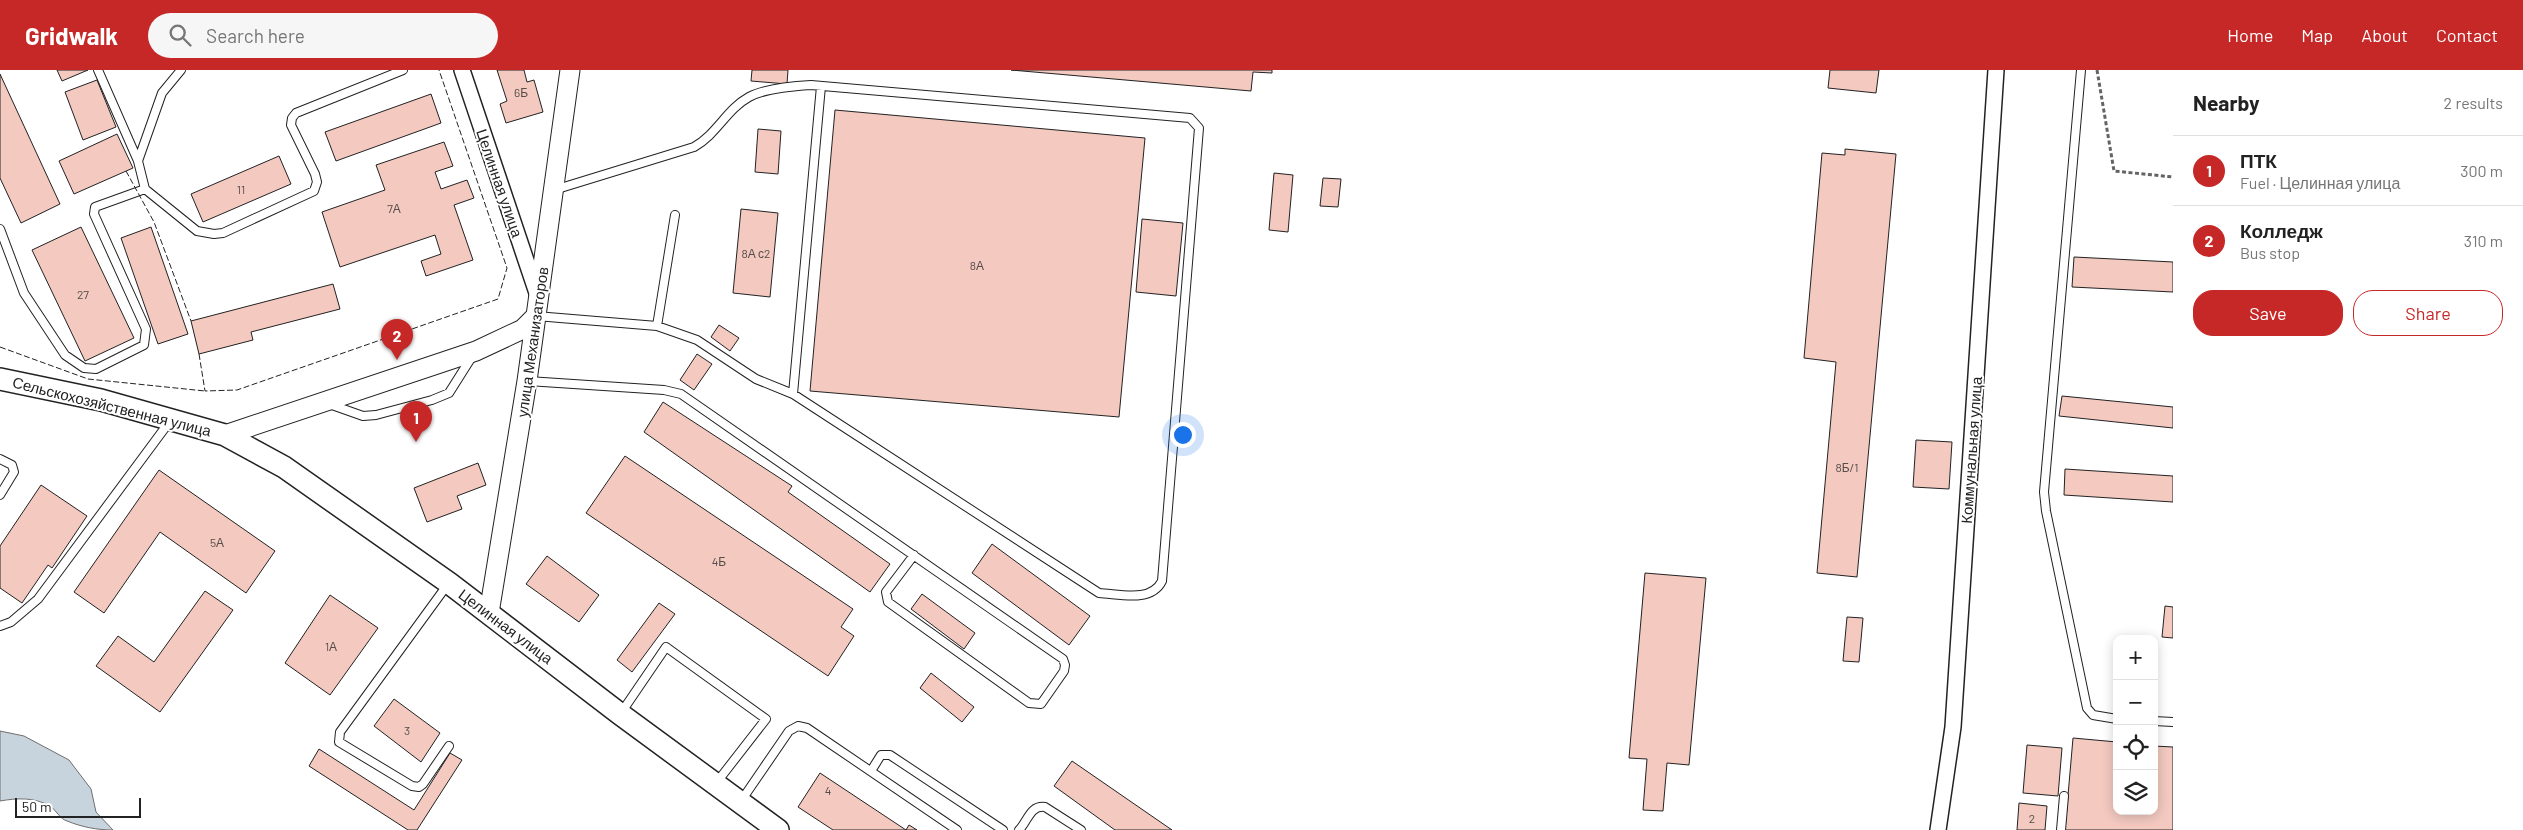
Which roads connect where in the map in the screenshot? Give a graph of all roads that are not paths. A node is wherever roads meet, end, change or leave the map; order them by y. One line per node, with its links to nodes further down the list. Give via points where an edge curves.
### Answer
1 (98, 70): 9 (lane)
2 (181, 70): 9 (lane, via 162,93)
3 (403, 70): 10 (lane, via 296,114 291,125 316,174 314,191 232,229 214,234 198,231)
4 (462, 70): 14 (street, Целинная улица)
5 (570, 70): 11 (street, улица Механизаторов)
6 (1996, 70): 44 (street, Коммунальная улица, via 1953,727)
7 (2081, 70): 31 (lane, via 2044,492 2087,708 2093,715)
8 (822, 86): 11 (lane, via 793,86 750,97 707,140 694,147); 20 (lane); 20 (lane, via 1190,118 1199,128 1162,581 1154,592 1146,595 1099,594)
9 (138, 161): 10 (lane)
10 (145, 189): 13 (lane, via 95,207 94,214 146,329 144,345 96,369 84,368 65,355 24,292)
11 (554, 190): 14 (street, улица Механизаторов)
12 (675, 215): 16 (lane)
13 (0, 229)
14 (538, 297): 15 (street, улица Механизаторов)
15 (536, 316): 16 (lane); 17 (street, via 523,329); 19 (street, улица Механизаторов)
16 (657, 326): 20 (lane, via 698,340 756,380)
17 (476, 351): 21 (street); 21 (lane, via 449,393 432,400 363,416)
18 (0, 379): 22 (main road, Сельскохозяйственная улица, via 101,400)
19 (527, 381): 26 (lane, via 664,390 681,394); 28 (street, улица Механизаторов)
20 (793, 394)
21 (325, 402): 23 (street)
22 (171, 419): 23 (main road, Сельскохозяйственная улица); 29 (lane, via 38,598 11,622)
23 (224, 435): 27 (main road, Целинная улица, via 284,467)
24 (0, 459): 25 (lane, via 12,465 14,472)
25 (0, 495)
26 (914, 555): 26 (lane, via 1063,660 1064,671 1041,704 1029,703 888,602 886,592)
27 (449, 583): 28 (main road, Целинная улица); 34 (lane, via 338,737 339,742 412,786 424,784)
28 (489, 613): 30 (main road, Целинная улица)
29 (0, 626)
30 (620, 714): 36 (main road, Целинная улица); 36 (lane, via 666,647 766,719)
31 (2113, 718)
32 (2158, 721): 33 (lane)
33 (2173, 722)
34 (449, 746)
35 (870, 771): 38 (lane, via 807,728 798,726 789,730); 40 (lane); 41 (lane, via 881,755 890,755)
36 (716, 784): 38 (main road, Целинная улица)
37 (2064, 796): 45 (lane)
38 (740, 802): 39 (main road, Целинная улица)
39 (778, 830)
40 (957, 830)
41 (1003, 830)
42 (1018, 830): 43 (lane, via 1034,809 1045,806)
43 (1081, 830)
44 (1938, 830)
45 (2061, 830)

